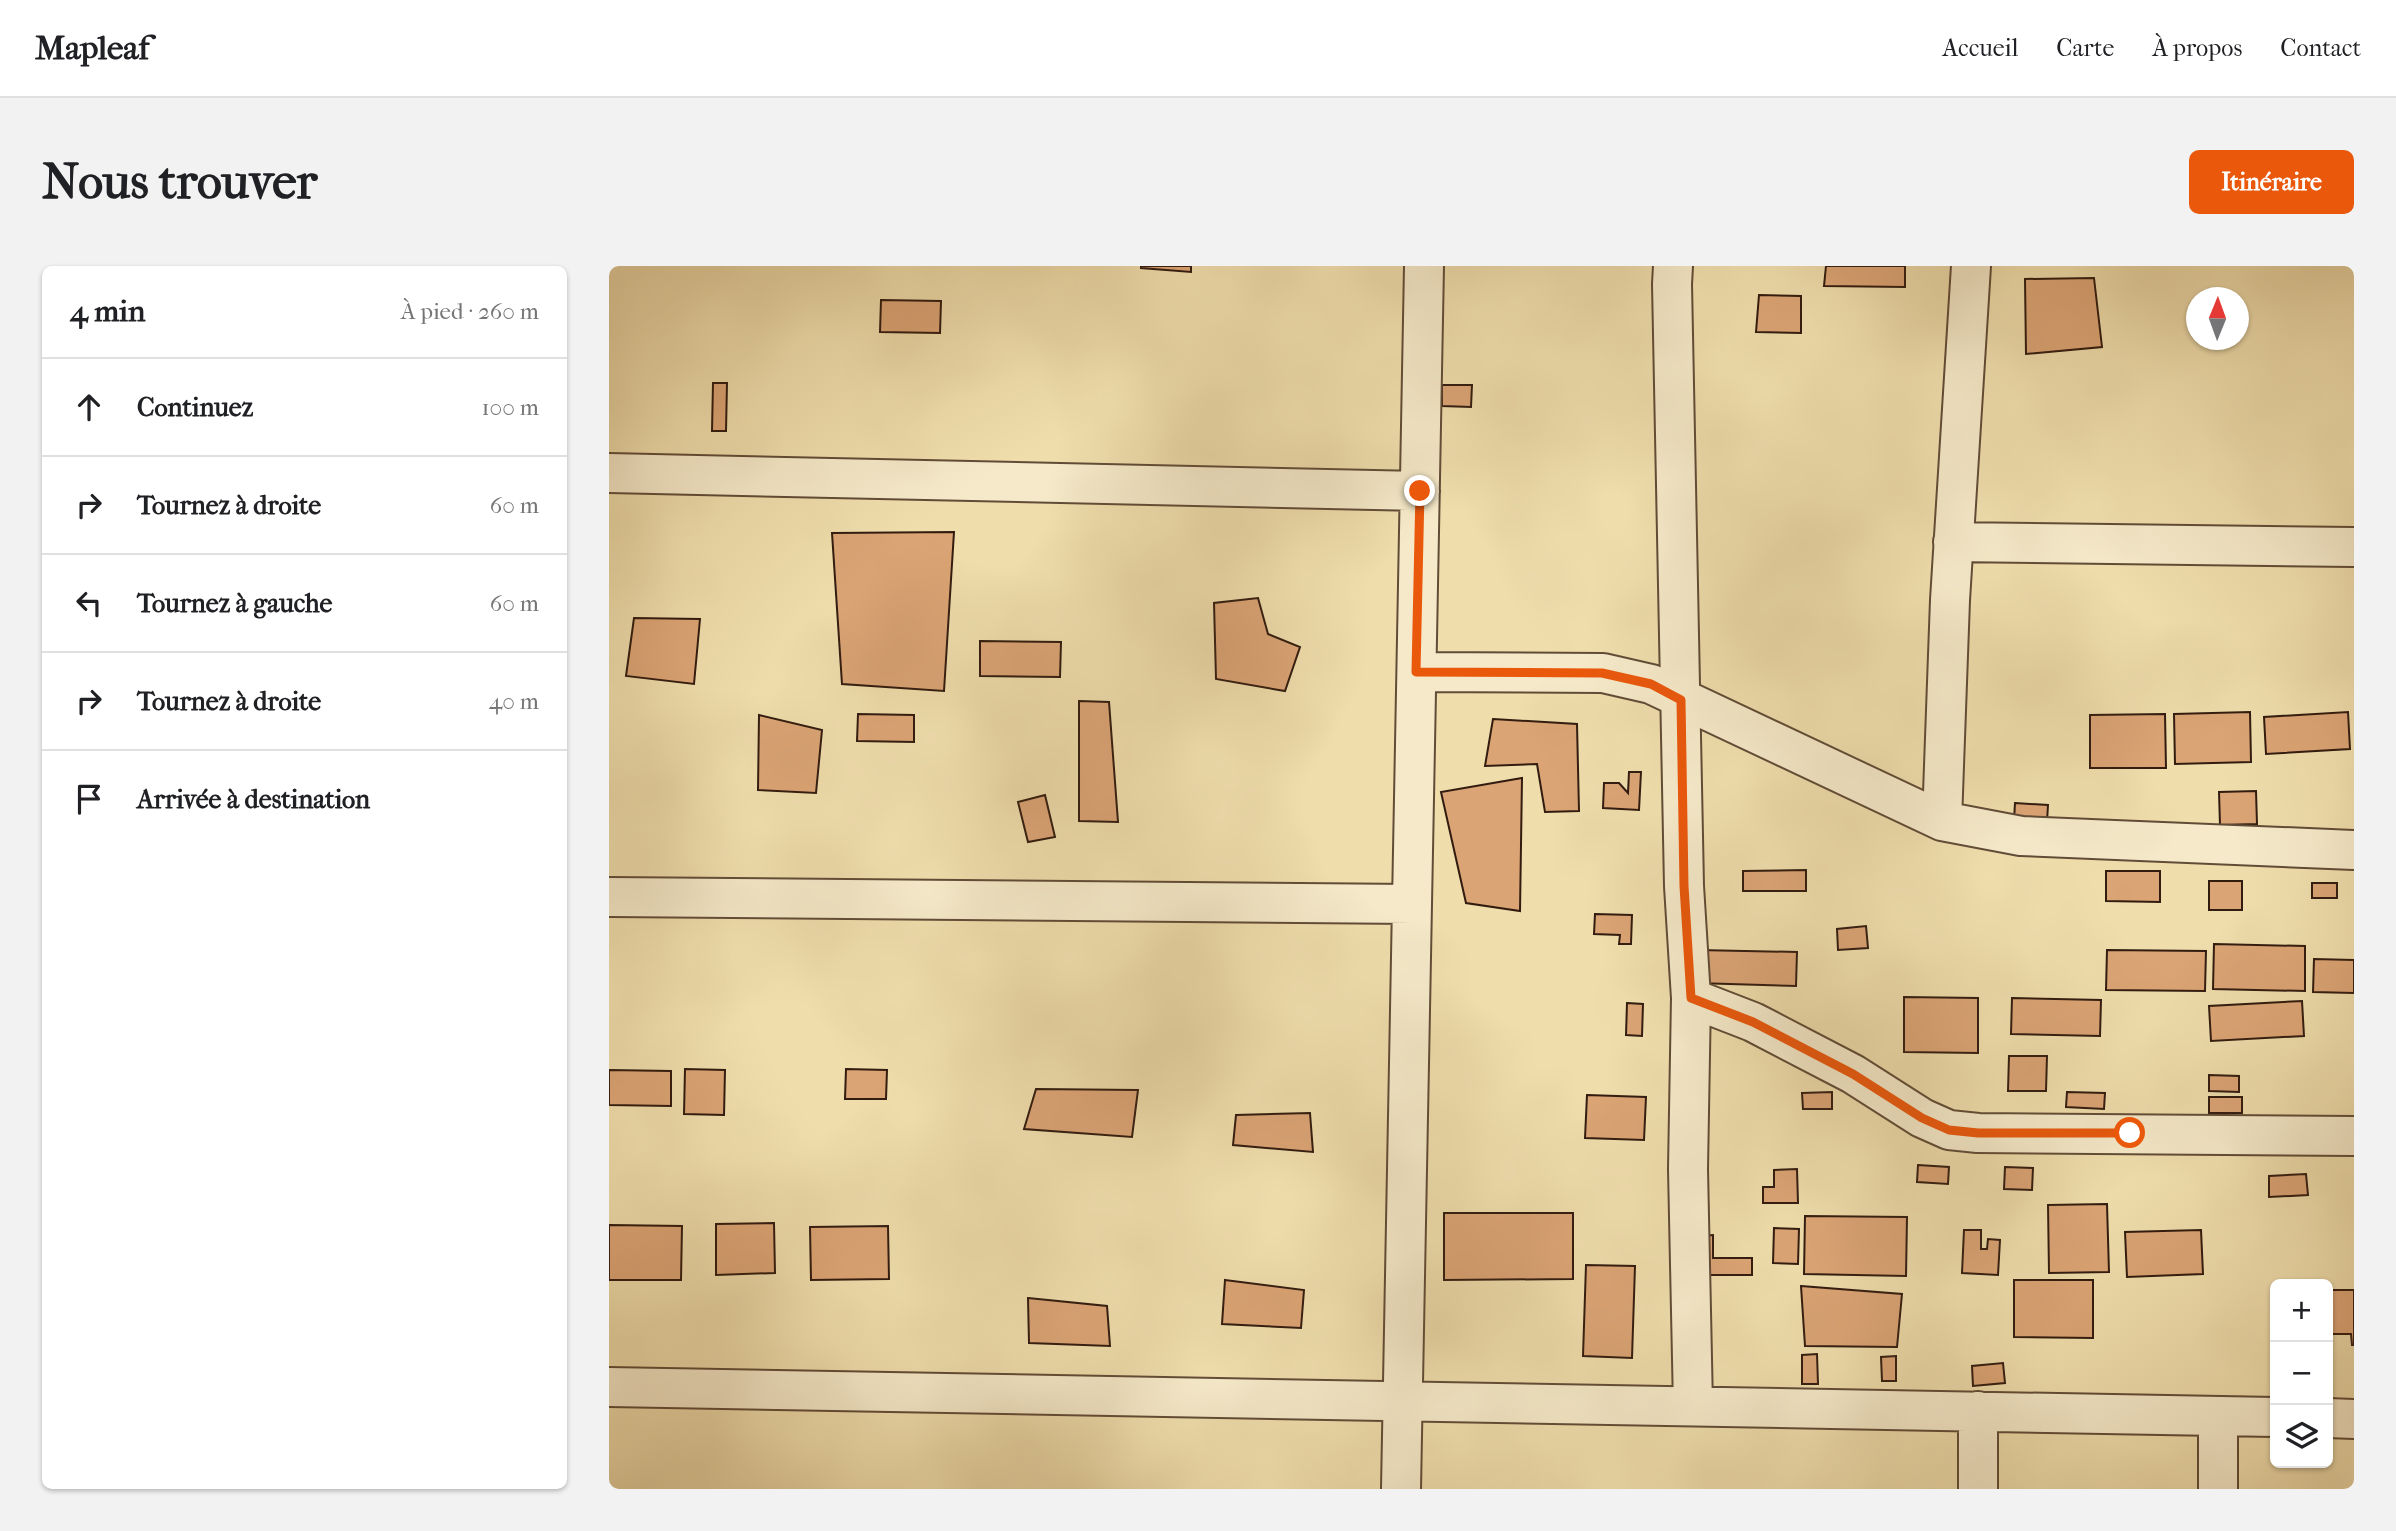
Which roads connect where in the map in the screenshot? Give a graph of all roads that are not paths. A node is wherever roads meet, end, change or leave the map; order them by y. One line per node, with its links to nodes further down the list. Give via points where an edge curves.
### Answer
1 (1424, 266): 5 (street)
2 (1673, 266): 9 (street)
3 (1971, 266): 6 (street)
4 (609, 472): 5 (street)
5 (1420, 491): 8 (street)
6 (1953, 542): 7 (street); 10 (street)
7 (2354, 547)
8 (1416, 672): 9 (street, via 1602,673 1651,684); 13 (street)
9 (1681, 700): 10 (street); 14 (street)
10 (1942, 821): 11 (street, via 2021,836)
11 (2354, 850)
12 (609, 897): 13 (street)
13 (1412, 904): 17 (street)
14 (1691, 998): 15 (street, via 1753,1022 1949,1130); 18 (street, via 1688,1168)
15 (2354, 1136)
16 (609, 1387): 17 (street)
17 (1402, 1400): 18 (street); 24 (street)
18 (1693, 1406): 19 (street)
19 (1978, 1411): 20 (street); 25 (street)
20 (2218, 1416): 21 (street); 26 (street)
21 (2270, 1417)
22 (2333, 1418): 23 (street)
23 (2354, 1419)
24 (1401, 1489)
25 (1978, 1489)
26 (2218, 1489)

